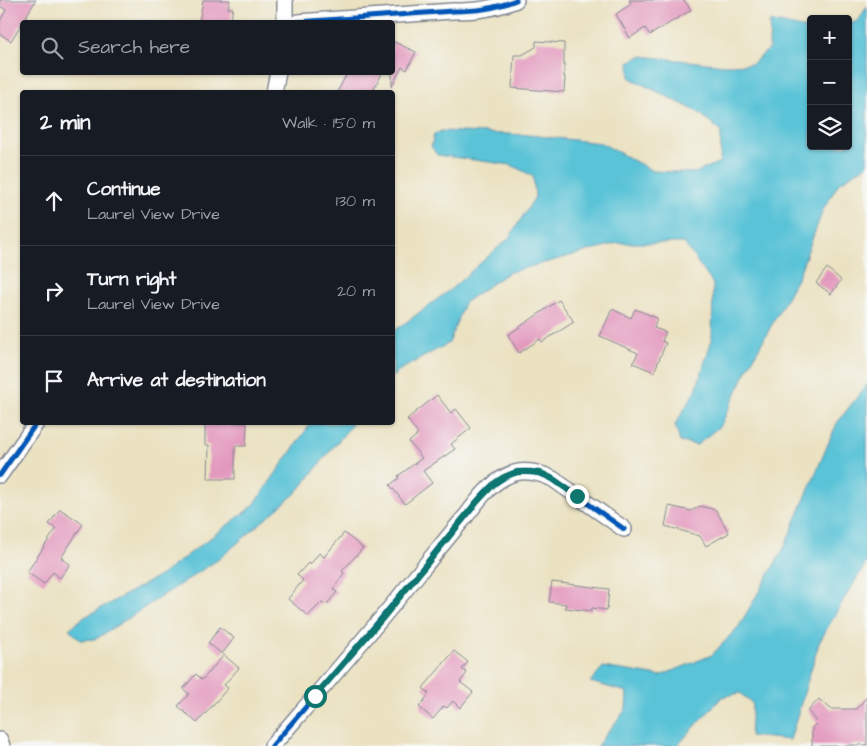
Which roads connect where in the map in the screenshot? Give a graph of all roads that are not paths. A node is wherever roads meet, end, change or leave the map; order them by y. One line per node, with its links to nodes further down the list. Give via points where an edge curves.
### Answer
1 (285, 0): 3 (street)
2 (516, 0): 4 (street, via 477,11)
3 (285, 20)
4 (327, 20)
5 (277, 75): 6 (street)
6 (274, 90)
7 (35, 425): 8 (street)
8 (0, 475)
9 (624, 529): 12 (street, via 541,473 517,472 504,477 476,503)
10 (0, 740): 11 (street)
11 (2, 746)
12 (272, 746)

